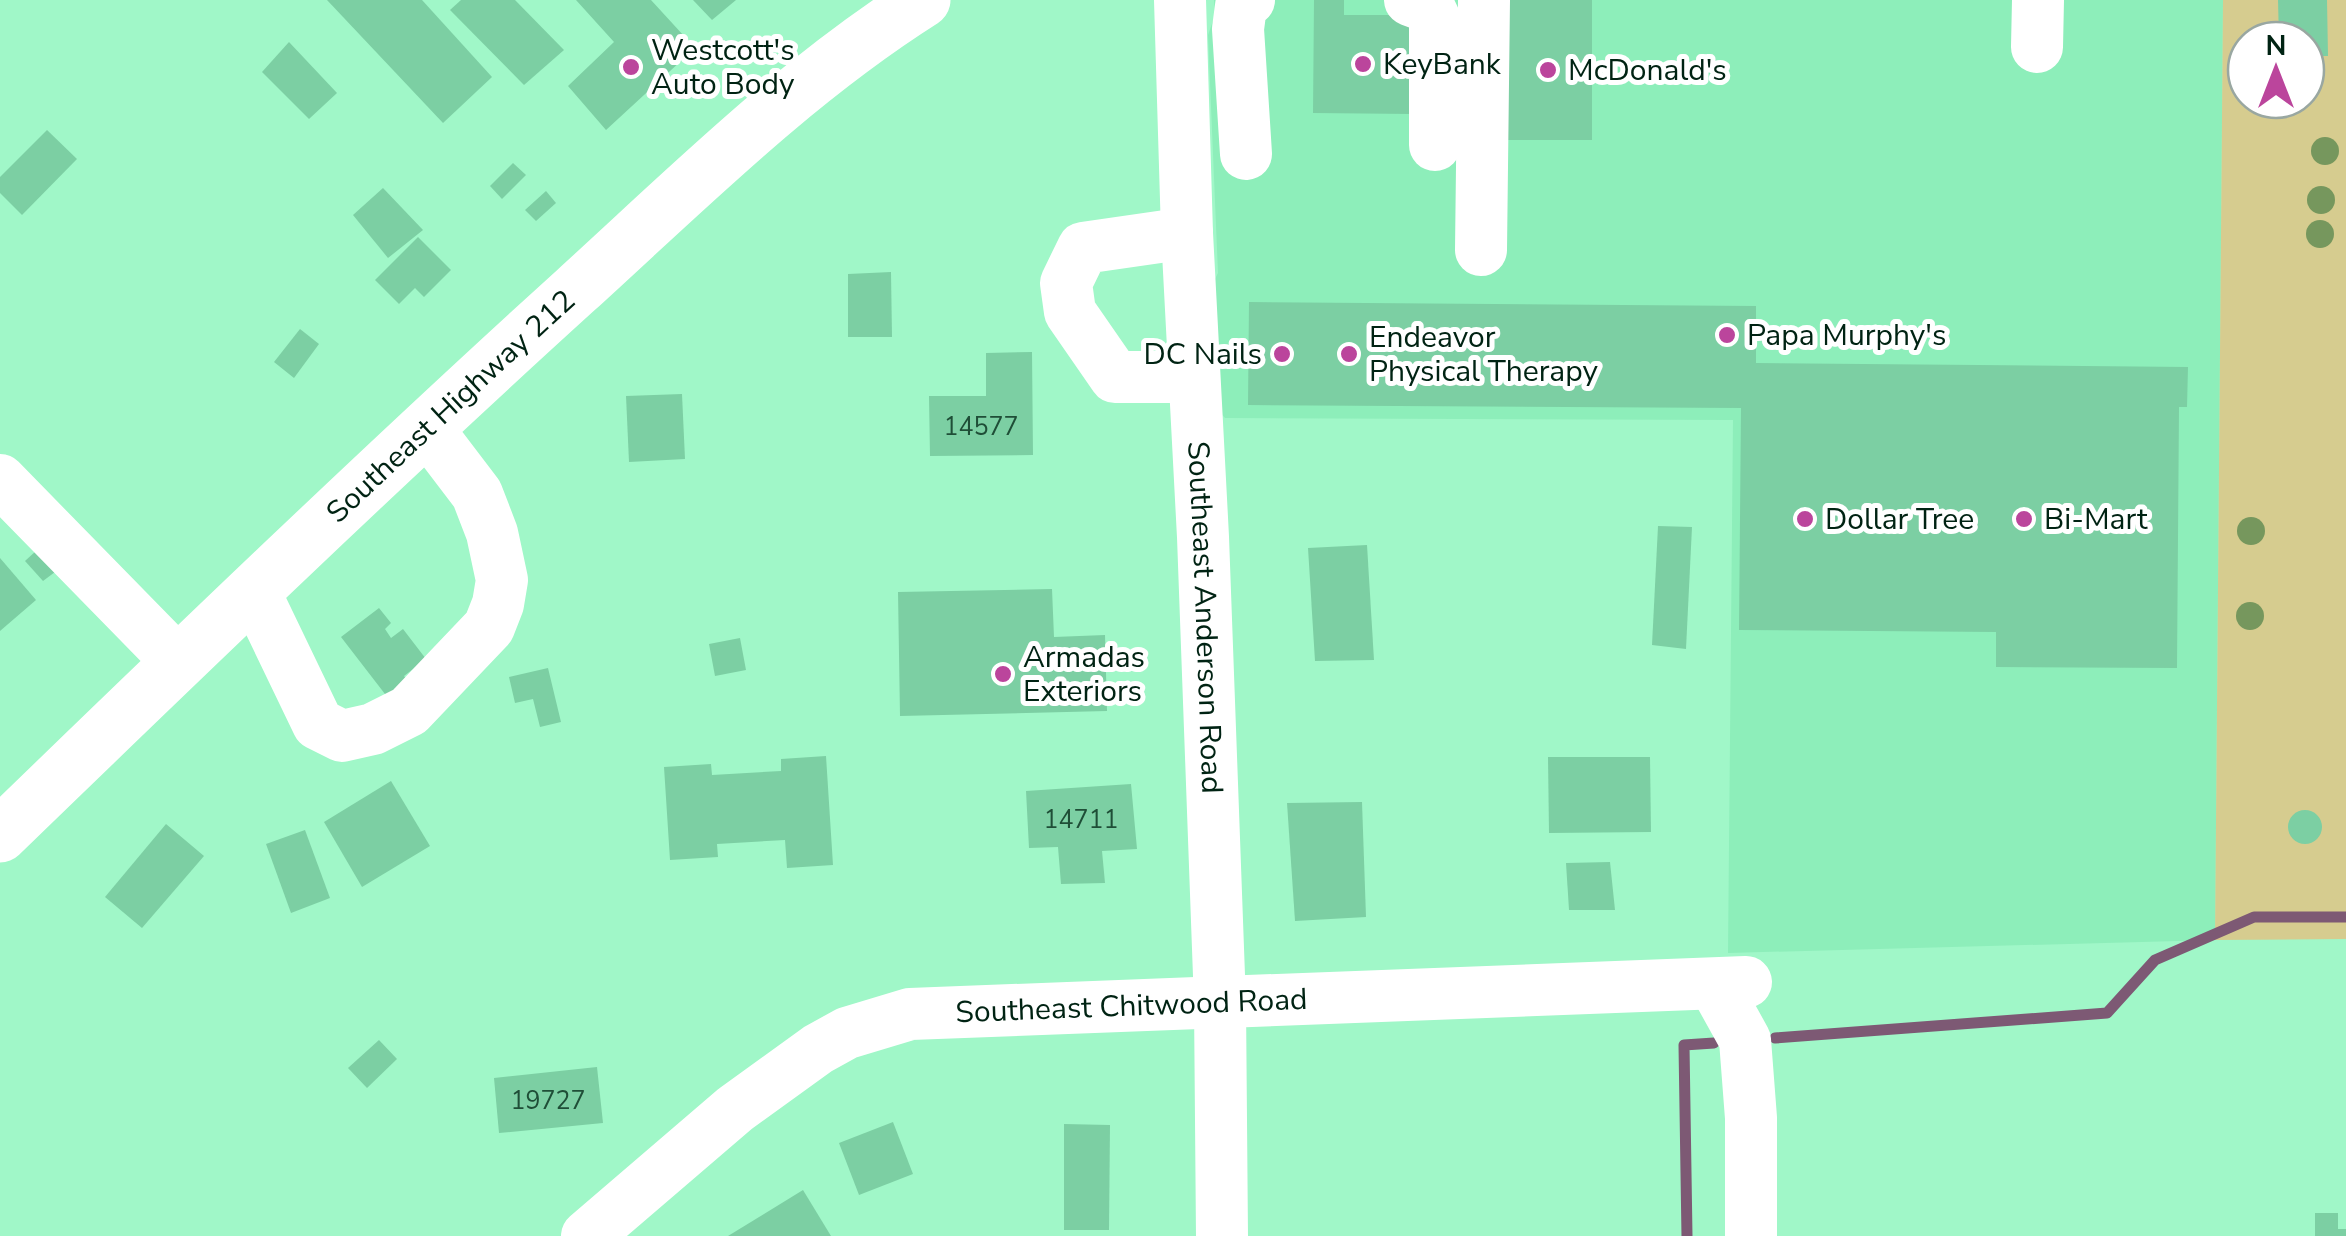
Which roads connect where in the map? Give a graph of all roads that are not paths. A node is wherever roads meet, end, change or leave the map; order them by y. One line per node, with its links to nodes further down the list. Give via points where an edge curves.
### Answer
1 (923, 0): 11 (highway, Southeast Highway 212, via 769,114)
2 (1180, 0): 8 (street, Southeast Anderson Road)
3 (1249, 0): 7 (street, via 1241,6 1238,29)
4 (1410, 0): 6 (street, via 1428,7 1434,20)
5 (1484, 0): 9 (street)
6 (1434, 145)
7 (1246, 154)
8 (1187, 233): 10 (street, Southeast Anderson Road); 10 (street, via 1084,248 1066,283 1070,312 1115,376)
9 (1481, 250)
10 (1194, 377): 16 (street, Southeast Anderson Road)
11 (426, 428): 13 (highway, Southeast Highway 212); 13 (street, via 477,494 502,580 488,627 409,712 342,736 318,724)
12 (0, 480): 14 (street)
13 (254, 591): 14 (highway, Southeast Highway 212)
14 (178, 662): 15 (highway, Southeast Highway 212)
15 (0, 835)
16 (1220, 1003): 17 (street, Southeast Chitwood Road, via 910,1014 862,1028 818,1049 735,1110); 18 (street, Southeast Anderson Road); 19 (street, Southeast Chitwood Road, via 1730,983 1745,1040)
17 (587, 1236)
18 (1222, 1236)
19 (1751, 1236)

